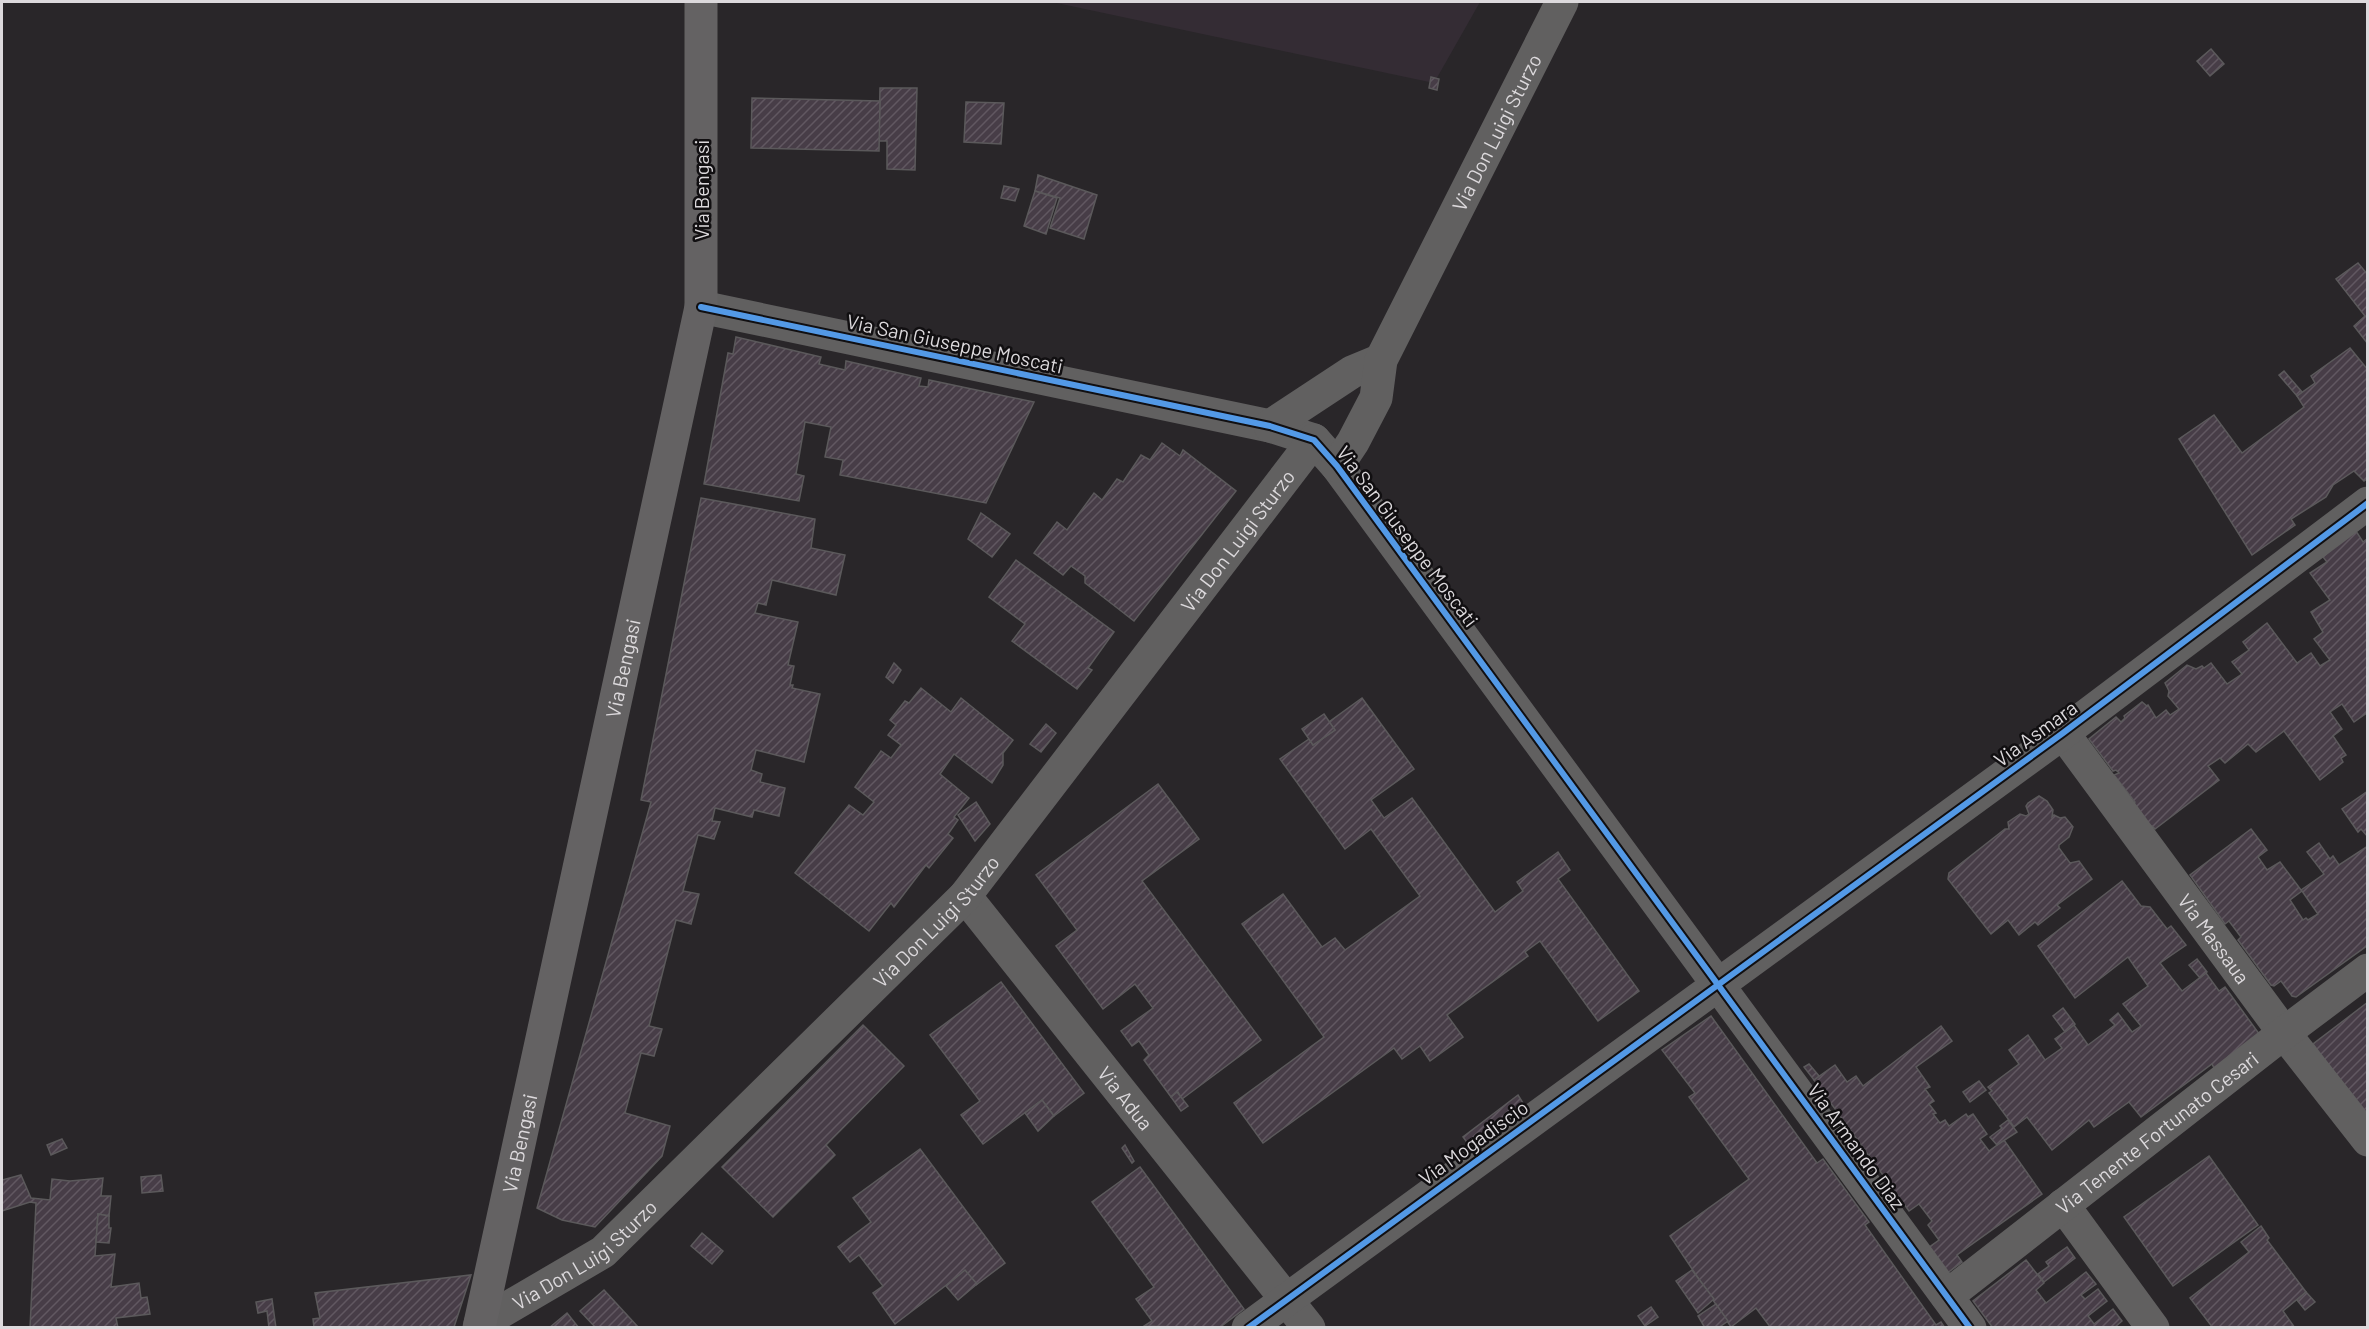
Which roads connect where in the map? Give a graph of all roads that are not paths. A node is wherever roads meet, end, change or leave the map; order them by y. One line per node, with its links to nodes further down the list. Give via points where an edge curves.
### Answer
1 (701, 2): 3 (street, Via Bengasi)
2 (1562, 2): 4 (street, Via Don Luigi Sturzo)
3 (701, 307): 5 (street, Via San Giuseppe Moscati); 18 (street, Via Bengasi)
4 (1381, 360): 5 (street, via 1352,372); 7 (street, Via Don Luigi Sturzo, via 1376,398)
5 (1270, 426): 6 (street, Via San Giuseppe Moscati)
6 (1314, 440): 7 (street, Via San Giuseppe Moscati); 10 (street, Via Don Luigi Sturzo)
7 (1337, 466): 12 (street, Via San Giuseppe Moscati)
8 (2367, 503): 9 (street, Via Asmara)
9 (2063, 733): 12 (street, Via Asmara); 13 (street, Via Massaua)
10 (964, 896): 17 (street, Via Adua); 18 (street, Via Don Luigi Sturzo, via 603,1252)
11 (2367, 970): 13 (street, Via Tenente Fortunato Cesari)
12 (1718, 984): 16 (street, Via Armando Diaz); 17 (street, Via Mogadiscio)
13 (2284, 1033): 14 (street, Via Massaua); 15 (street, Via Tenente Fortunato Cesari)
14 (2367, 1140)
15 (2063, 1205): 16 (street, Via Tenente Fortunato Cesari); 22 (street)
16 (1947, 1296): 21 (street, Via Armando Diaz)
17 (1286, 1299): 19 (street, Via Mogadiscio); 20 (street, Via Adua)
18 (479, 1326)
19 (1248, 1328)
20 (1309, 1328)
21 (1970, 1328)
22 (2153, 1328)

